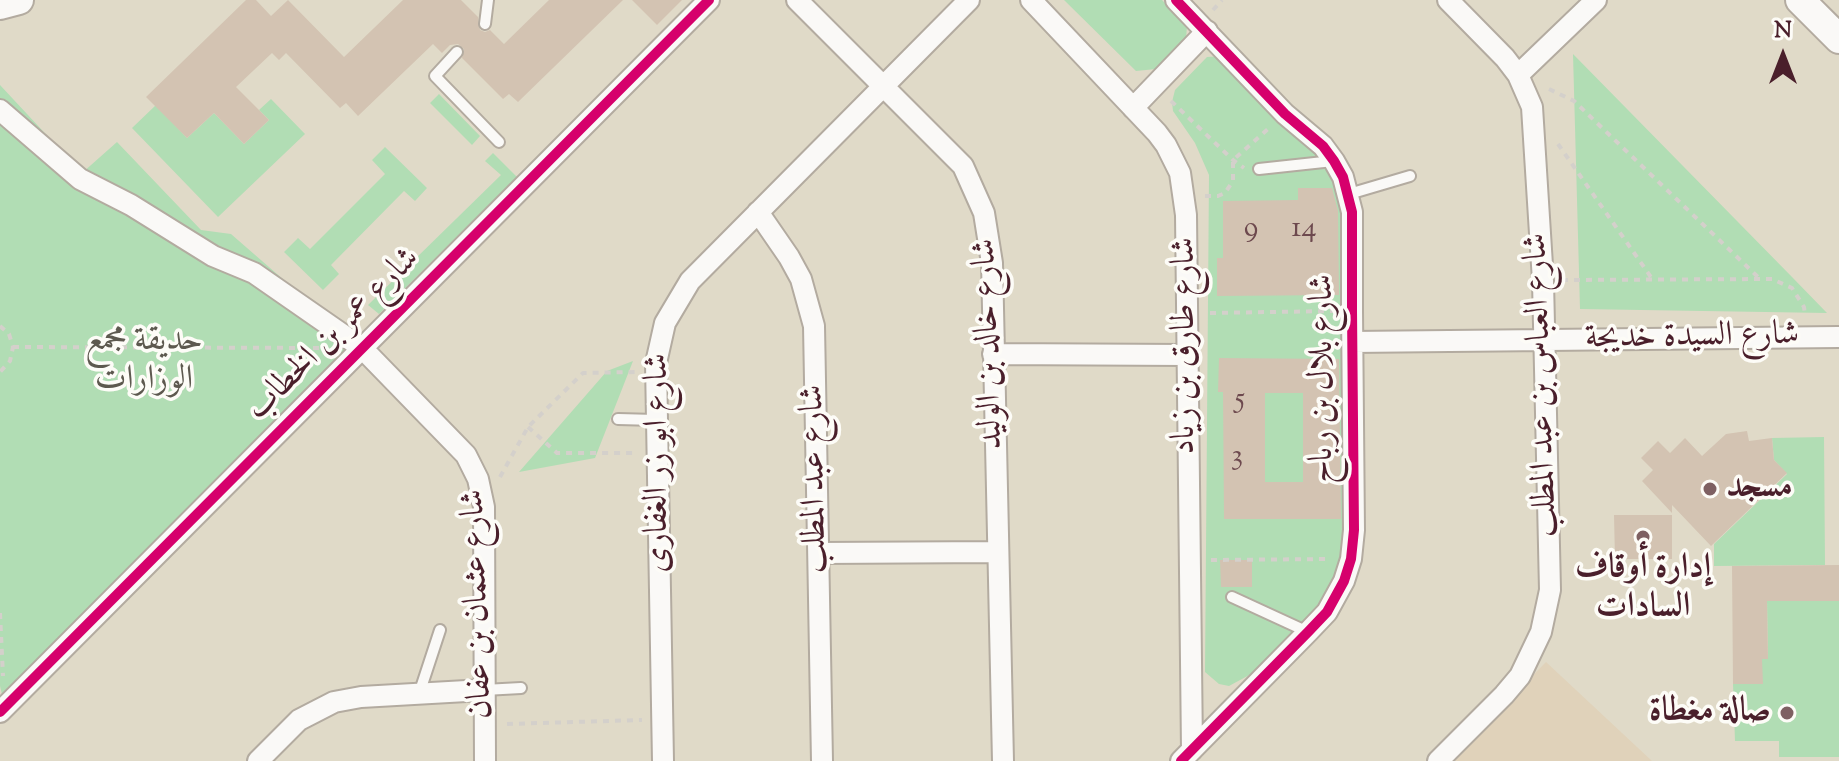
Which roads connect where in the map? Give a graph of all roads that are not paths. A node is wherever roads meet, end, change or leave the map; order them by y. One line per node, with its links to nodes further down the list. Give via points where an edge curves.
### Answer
1 (19, 0): 11 (street)
2 (488, 0): 12 (lane)
3 (709, 0): 29 (street, شارع عمر بن الخطاب)
4 (797, 0): 17 (street, شارع خالد بن الوليد)
5 (969, 0): 17 (street, شارع ابو زر الغفارى)
6 (1031, 0): 18 (street, شارع طارق بن زياد)
7 (1176, 0): 13 (street, شارع بلال بن رباح)
8 (1448, 0): 16 (street, شارع العباس بن عبد المطلب)
9 (1596, 0): 16 (street)
10 (1800, 0): 14 (street)
11 (0, 5)
12 (485, 24)
13 (1207, 31): 18 (street); 21 (street, شارع بلال بن رباح)
14 (1839, 39)
15 (457, 52): 20 (lane, via 435,76)
16 (1518, 75): 27 (street, شارع العباس بن عبد المطلب, via 1535,127)
17 (883, 87): 25 (street, شارع ابو زر الغفارى); 30 (street, شارع خالد بن الوليد, via 963,166 975,188 990,237)
18 (1133, 108): 31 (street, شارع طارق بن زياد, via 1166,145 1180,173 1185,196)
19 (0, 110): 29 (street, شارع عثمان بن عفان, via 80,179 213,256 254,273)
20 (499, 142)
21 (1334, 161): 22 (lane); 24 (street, شارع بلال بن رباح)
22 (1259, 169)
23 (1410, 176): 24 (lane)
24 (1349, 194): 28 (street, شارع بلال بن رباح)
25 (758, 212): 33 (street, شارع ابو زر الغفارى, via 690,281 665,323 656,371); 35 (street, شارع عبد المطلب, via 801,279 814,326)
26 (1839, 337): 27 (street, شارع السيدة خديجة)
27 (1544, 340): 28 (street, شارع السيدة خديجة); 50 (street, شارع العباس بن عبد المطلب, via 1550,590 1541,632 1526,666 1504,695)
28 (1352, 342): 38 (street, شارع بلال بن رباح, via 1351,559 1336,597)
29 (362, 348): 40 (street, شارع عثمان بن عفان, via 466,455 478,479 484,507); 42 (street, شارع عمر بن الخطاب)
30 (993, 354): 31 (street); 34 (street, شارع خالد بن الوليد)
31 (1187, 355): 44 (street, شارع طارق بن زياد)
32 (618, 419): 33 (lane)
33 (656, 420): 47 (street, شارع ابو زر الغفارى)
34 (998, 552): 35 (street); 49 (street, شارع خالد بن الوليد)
35 (819, 553): 48 (street, شارع عبد المطلب)
36 (1232, 597): 38 (lane)
37 (440, 630): 41 (lane)
38 (1308, 632): 44 (street, شارع بلال بن رباح)
39 (521, 688): 40 (lane)
40 (484, 690): 41 (street); 46 (street, شارع عثمان بن عفان)
41 (419, 694): 43 (street, via 334,702 310,713)
42 (2, 709)
43 (277, 751): 45 (street)
44 (1187, 755)
45 (258, 761)
46 (485, 761)
47 (663, 761)
48 (822, 761)
49 (1003, 761)
50 (1438, 761)

